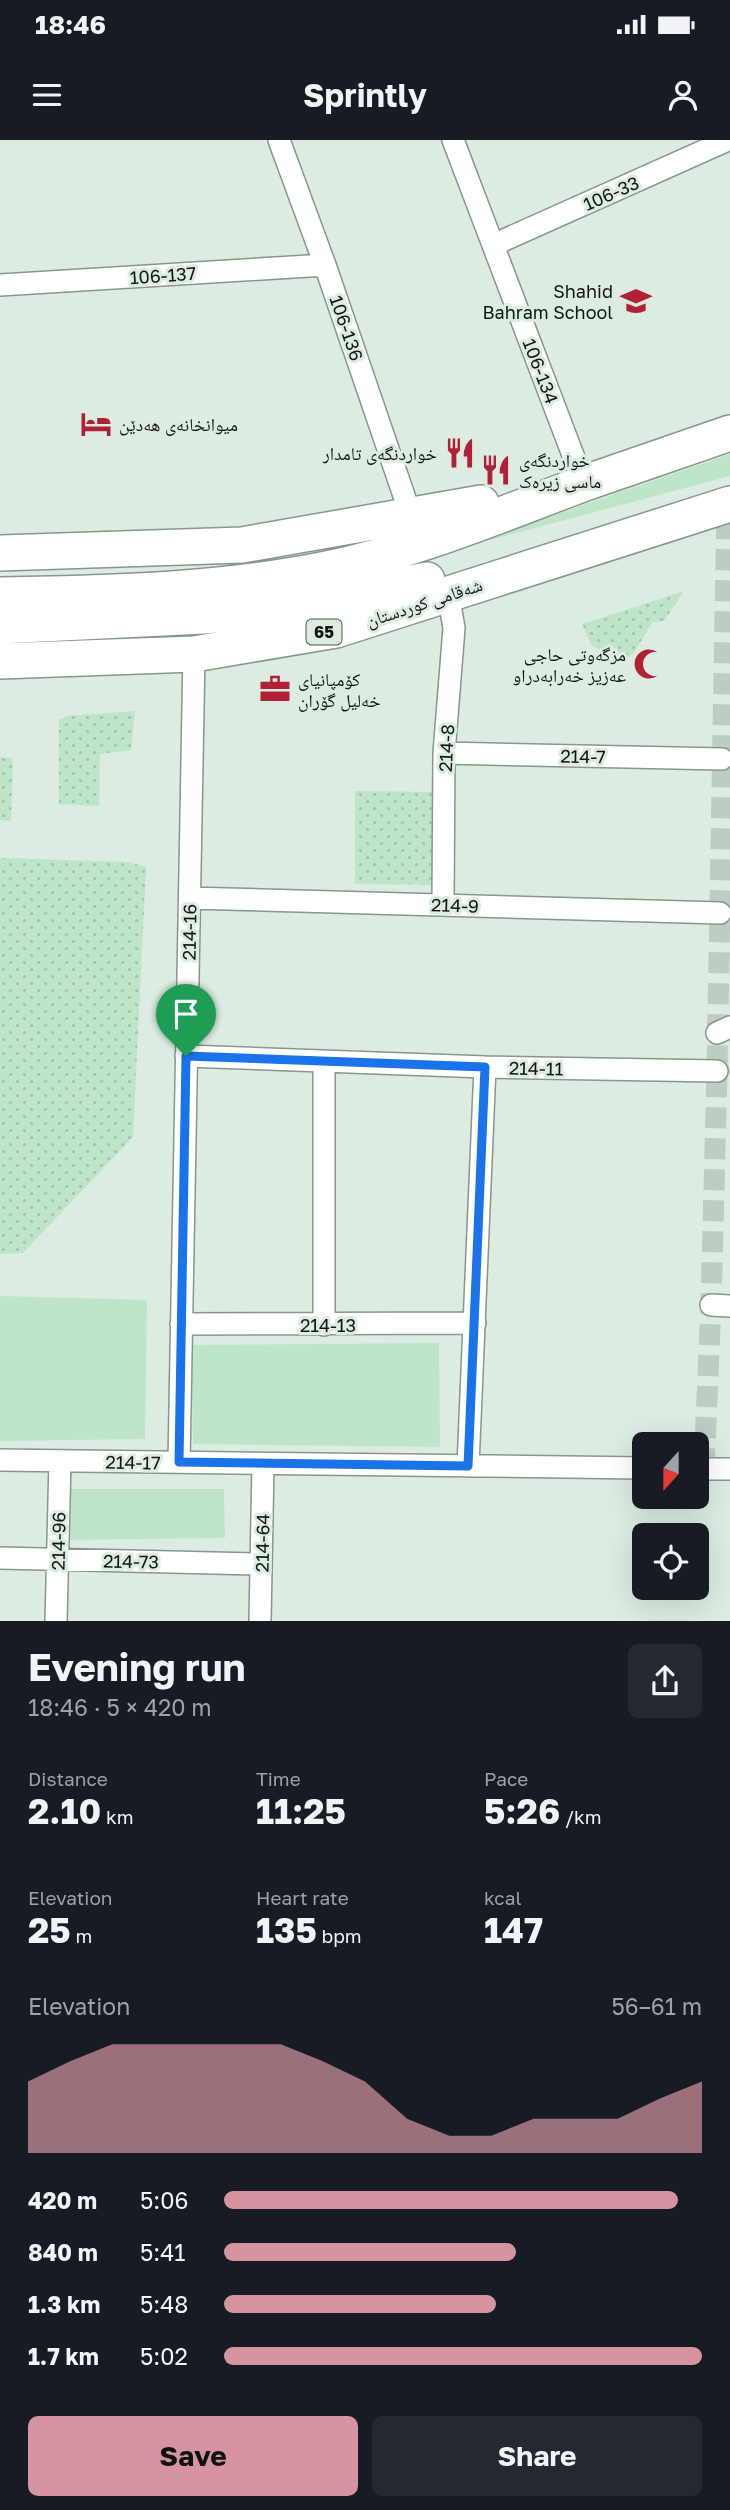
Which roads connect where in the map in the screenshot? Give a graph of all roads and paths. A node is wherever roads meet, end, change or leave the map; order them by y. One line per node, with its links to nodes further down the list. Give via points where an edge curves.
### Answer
1 (279, 140): 5 (street, 106-136)
2 (453, 140): 4 (street, 106-134)
3 (728, 140): 4 (street, 106-33)
4 (493, 245): 8 (street, 106-134)
5 (325, 265): 6 (street, 106-137); 10 (street, 106-136)
6 (0, 285)
7 (730, 433): 8 (highway, شەقامی کوردستان / 65)
8 (584, 484): 10 (highway, شەقامی کوردستان / 65); 15 (highway, شەقامی کوردستان / 65, via 492,519 324,569)
9 (730, 504): 11 (highway, شەقامی کوردستان / 65)
10 (411, 516): 12 (highway, شەقامی کوردستان / 65, via 243,545)
11 (635, 534): 13 (highway, شەقامی کوردستان / 65); 15 (highway, شەقامی کوردستان / 65, via 373,592)
12 (0, 553)
13 (448, 593): 17 (highway, شەقامی کوردستان / 65, via 336,631); 19 (street, 214-8, via 454,628)
14 (0, 595): 15 (highway, شەقامی کوردستان / 65, via 178,590)
15 (257, 595): 16 (highway, شەقامی کوردستان / 65, via 204,616)
16 (0, 626)
17 (194, 654): 18 (highway, شەقامی کوردستان / 65); 21 (street, 214-16)
18 (0, 661)
19 (444, 753): 20 (street, 214-7); 22 (street, 214-8)
20 (722, 759)
21 (190, 898): 22 (street, 214-9); 24 (street, 214-16)
22 (443, 904): 23 (street, 214-9)
23 (720, 913)
24 (186, 1056): 25 (street, 214-11); 29 (street, 214-16)
25 (324, 1063): 26 (street, 214-11); 30 (street)
26 (485, 1067): 27 (street, 214-11); 28 (street)
27 (717, 1071)
28 (475, 1323): 30 (street, 214-13); 35 (street)
29 (181, 1324): 30 (street, 214-13); 33 (street, 214-16)
30 (324, 1325)
31 (0, 1460): 32 (street, 214-17)
32 (60, 1461): 33 (street, 214-17); 40 (street, 214-96)
33 (179, 1462): 34 (street, 214-17)
34 (263, 1464): 35 (street, 214-17); 41 (street, 214-64)
35 (468, 1466): 36 (street, 214-17)
36 (632, 1468)
37 (709, 1469): 38 (street)
38 (730, 1469)
39 (0, 1558): 40 (street, 214-73)
40 (58, 1559): 41 (street, 214-73); 42 (street, 214-96)
41 (261, 1564): 43 (street, 214-64)
42 (57, 1621)
43 (260, 1621)

